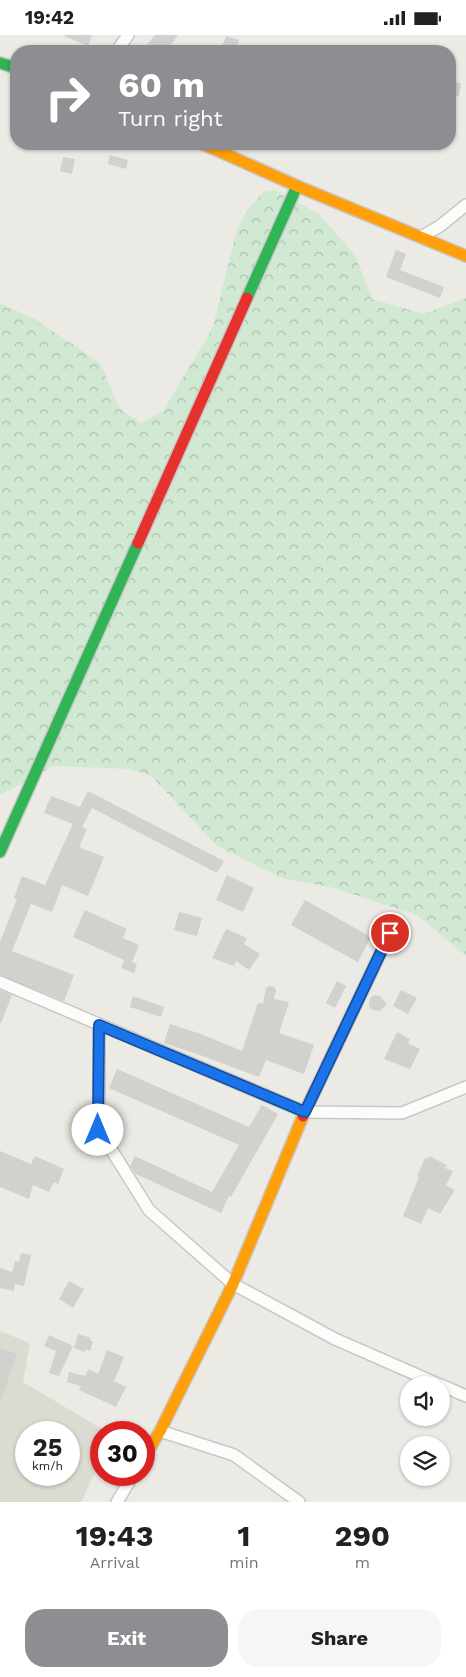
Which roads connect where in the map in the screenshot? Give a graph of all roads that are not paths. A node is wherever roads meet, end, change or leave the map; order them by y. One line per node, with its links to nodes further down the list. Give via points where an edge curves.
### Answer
1 (216, 150): 2 (street)
2 (297, 186): 4 (street); 6 (street)
3 (466, 205): 4 (street)
4 (421, 237): 5 (street)
5 (466, 256)
6 (0, 852)
7 (390, 933): 11 (street)
8 (0, 982): 9 (street)
9 (99, 1025): 11 (street); 12 (street, via 98,1130 149,1210)
10 (466, 1087): 11 (street, via 402,1113)
11 (305, 1112): 12 (street)
12 (233, 1284): 13 (street, via 335,1339); 16 (street)
13 (420, 1376)
14 (450, 1389): 15 (street)
15 (466, 1396)
16 (160, 1431): 17 (street); 20 (street, via 234,1455)
17 (155, 1439)
18 (126, 1486): 19 (street)
19 (117, 1502)
20 (299, 1502)

